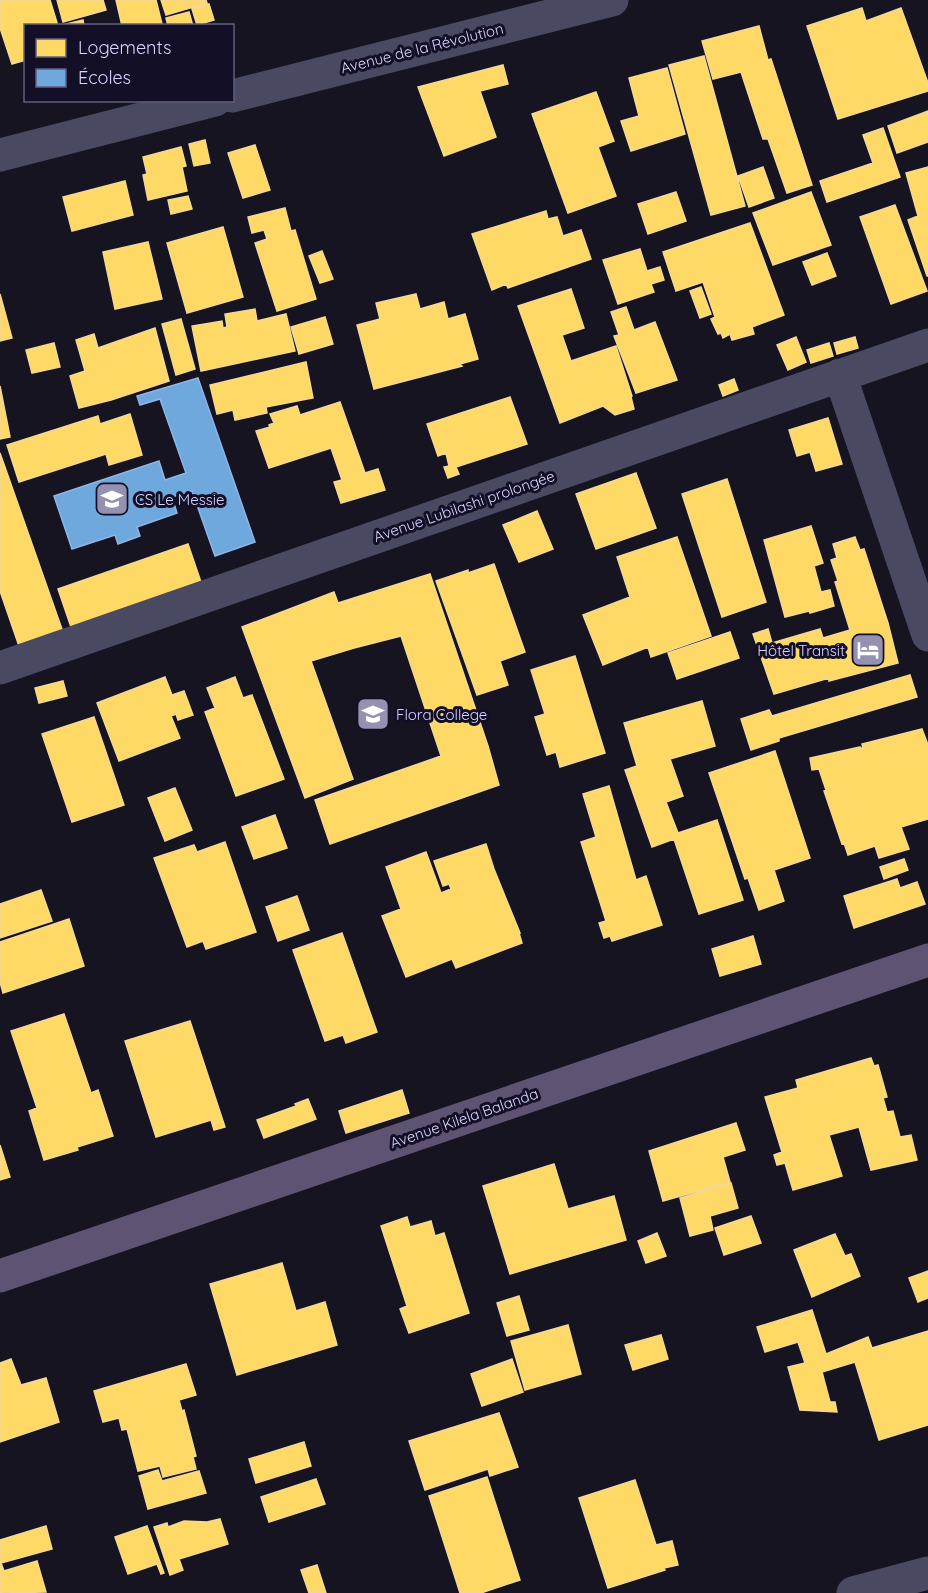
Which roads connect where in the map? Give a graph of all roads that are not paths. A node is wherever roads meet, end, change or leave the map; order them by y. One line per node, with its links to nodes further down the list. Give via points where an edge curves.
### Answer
1 (612, 0): 2 (street, Avenue de la Révolution)
2 (234, 95)
3 (207, 102): 4 (street)
4 (0, 155)
5 (928, 345): 6 (street, Avenue Lubilashi prolongée)
6 (840, 375): 7 (street); 8 (street, Avenue Lubilashi prolongée)
7 (928, 635)
8 (0, 668)
9 (928, 960): 10 (main road, Avenue Kilela Balanda)
10 (0, 1276)
11 (928, 1573): 12 (street)
12 (853, 1593)

